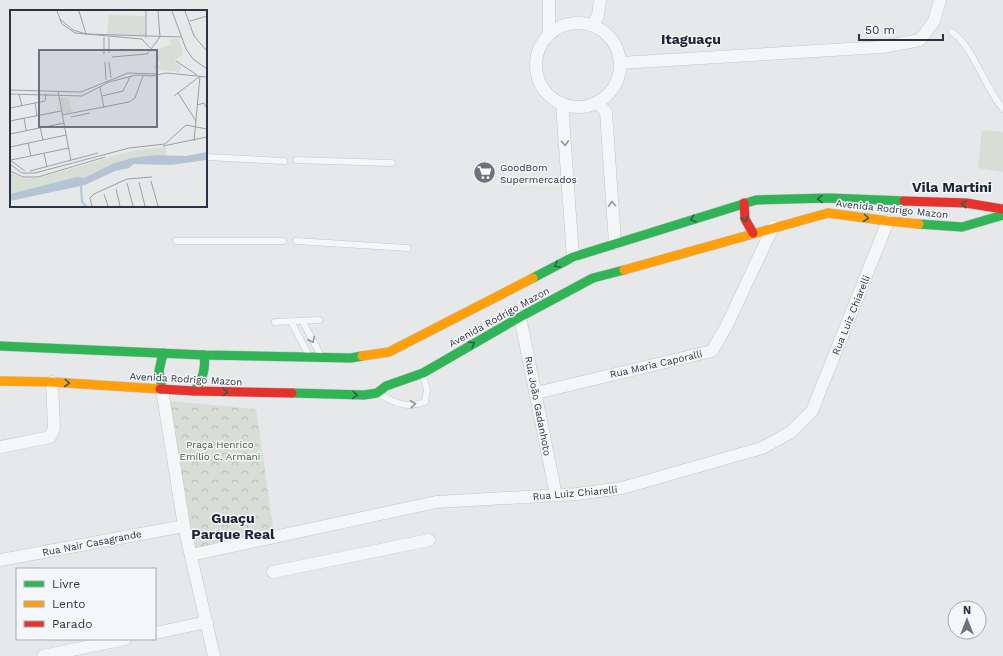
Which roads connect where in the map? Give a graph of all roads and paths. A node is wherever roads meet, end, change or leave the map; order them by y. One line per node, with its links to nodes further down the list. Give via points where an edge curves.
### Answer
1 (549, 0): 6 (street)
2 (600, 0): 4 (street, via 598,15)
3 (940, 0): 7 (street, via 934,21 920,40 882,47)
4 (593, 25): 6 (street, via 574,23 561,26); 7 (street, via 611,38 618,50)
5 (952, 32): 10 (lane, via 959,37 995,101)
6 (549, 34): 9 (street, via 540,45 536,58 536,72 541,86 550,97)
7 (620, 63): 8 (street, via 619,77 613,89)
8 (598, 103): 9 (street, via 576,107); 24 (street, one-way to 8, via 606,112)
9 (562, 104): 26 (street, one-way to 26)
10 (1003, 109)
11 (207, 157): 13 (lane)
12 (296, 160): 14 (lane)
13 (284, 161)
14 (392, 163)
15 (744, 203): 16 (street, Avenida Rodrigo Mazon, one-way to 15, via 966,203 829,198 771,202 756,200); 20 (street, one-way to 20, via 745,221); 24 (street, Avenida Rodrigo Mazon, one-way to 24)
16 (1003, 209)
17 (1003, 215): 18 (street, Avenida Rodrigo Mazon, via 962,226)
18 (888, 221): 19 (street, Avenida Rodrigo Mazon, one-way to 18, via 828,213); 45 (street, Rua Luiz Chiarelli, via 812,411 790,432 762,448 622,488)
19 (774, 224): 20 (street, Avenida Rodrigo Mazon); 43 (street, Rua Maria Caporalli, via 727,325 712,351)
20 (753, 233): 27 (street, Avenida Rodrigo Mazon, via 593,278)
21 (176, 241): 22 (lane)
22 (283, 241)
23 (296, 241): 25 (lane)
24 (615, 243): 26 (street, Avenida Rodrigo Mazon)
25 (408, 248)
26 (573, 257): 36 (street, Avenida Rodrigo Mazon, one-way to 36, via 389,352 351,358)
27 (520, 316): 37 (street, Avenida Rodrigo Mazon, one-way to 27); 43 (street, Rua João Gadanhoto)
28 (319, 320): 31 (lane)
29 (275, 322): 30 (lane)
30 (292, 322): 31 (lane); 35 (lane)
31 (303, 322): 36 (lane, one-way to 36)
32 (0, 346): 33 (street, Avenida Rodrigo Mazon)
33 (163, 352): 34 (street, Avenida Rodrigo Mazon); 40 (street, via 158,367)
34 (204, 355): 35 (street, Avenida Rodrigo Mazon); 41 (street, via 205,373)
35 (310, 357): 36 (street, Avenida Rodrigo Mazon)
36 (321, 357)
37 (423, 373): 42 (street, Avenida Rodrigo Mazon, via 386,386); 42 (lane, one-way to 37, via 403,405 425,402 427,389)
38 (0, 381): 39 (street, Avenida Rodrigo Mazon)
39 (52, 382): 40 (street, Avenida Rodrigo Mazon, one-way to 40); 44 (street, via 54,428 50,437)
40 (162, 389): 41 (street, Avenida Rodrigo Mazon); 46 (street)
41 (194, 391): 42 (street, Avenida Rodrigo Mazon, one-way to 42, via 364,395)
42 (377, 393)
43 (536, 393): 45 (street, Rua João Gadanhoto)
44 (0, 447)
45 (556, 496): 48 (street, Rua Luiz Chiarelli, via 436,502)
46 (184, 526): 48 (street); 49 (street, Rua Nair Casagrande)
47 (429, 540): 50 (street)
48 (191, 555): 51 (street)
49 (0, 560)
50 (273, 572)
51 (207, 622): 52 (street); 55 (street)
52 (156, 633)
53 (120, 640): 54 (street)
54 (43, 656)
55 (214, 656)

